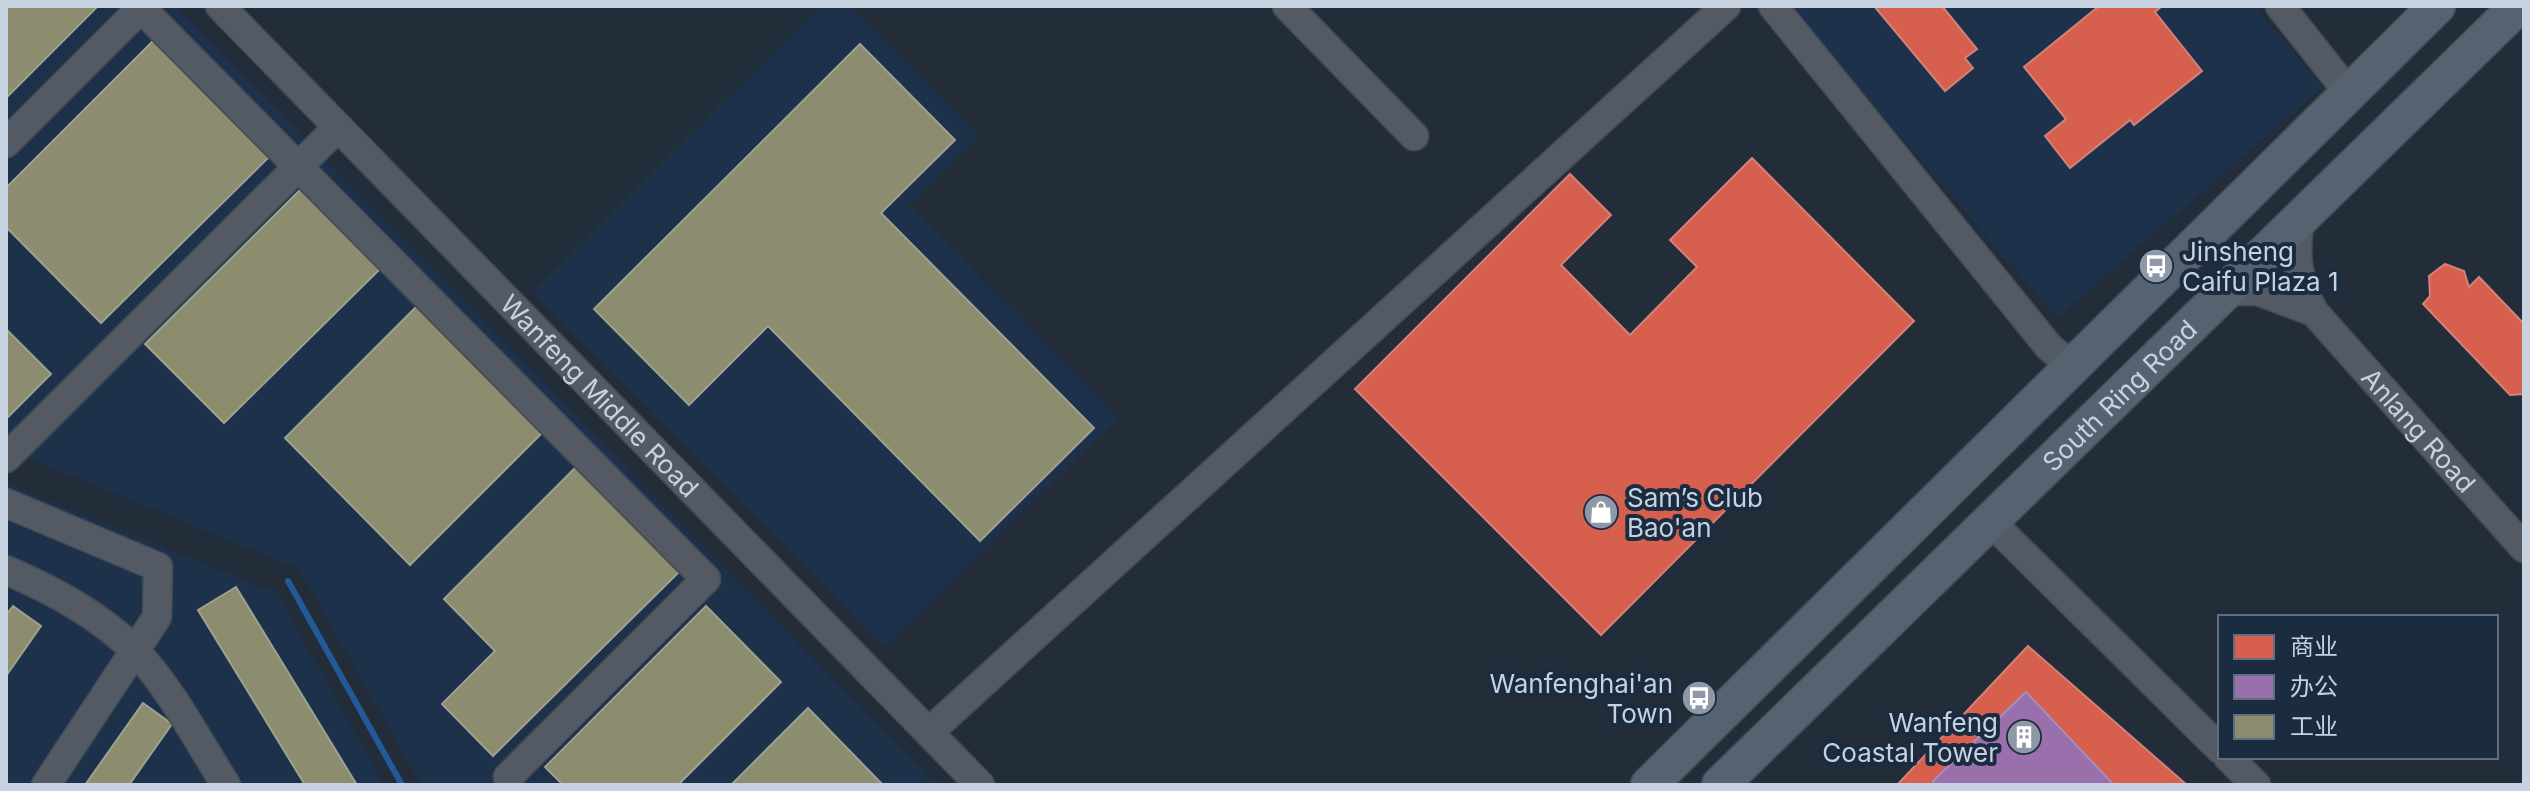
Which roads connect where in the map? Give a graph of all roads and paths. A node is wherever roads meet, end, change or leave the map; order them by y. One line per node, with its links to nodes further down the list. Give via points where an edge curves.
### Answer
1 (220, 6): 9 (street, Wanfeng Middle Road)
2 (1287, 6): 10 (street)
3 (1726, 6): 23 (street)
4 (1773, 6): 16 (street, via 2049,347)
5 (2280, 6): 8 (street)
6 (2437, 6): 8 (main road, South Ring Road)
7 (2518, 6): 13 (main road, South Ring Road)
8 (2349, 93): 16 (main road, South Ring Road)
9 (338, 127): 12 (street); 23 (street, Wanfeng Middle Road)
10 (1414, 136)
11 (6, 143): 12 (street, via 141,8)
12 (298, 166): 17 (street); 26 (street, via 706,579)
13 (2300, 219): 14 (main road, South Ring Road); 15 (street, Anlang Road, via 2296,255 2304,294)
14 (2226, 291): 15 (street, Anlang Road, via 2258,291); 19 (main road, South Ring Road)
15 (2314, 312): 20 (street, Anlang Road)
16 (2072, 366): 30 (main road, South Ring Road)
17 (15, 448)
18 (6, 503): 22 (street, via 158,567 157,617)
19 (1990, 521): 24 (street); 31 (main road, South Ring Road)
20 (2524, 548)
21 (6, 570): 22 (street, via 87,612)
22 (136, 652): 27 (street); 28 (street)
23 (929, 732): 29 (street, Wanfeng Middle Road)
24 (2218, 747)
25 (2230, 759): 32 (street)
26 (508, 777)
27 (46, 785)
28 (226, 785)
29 (980, 785)
30 (1649, 785)
31 (1720, 785)
32 (2256, 785)

